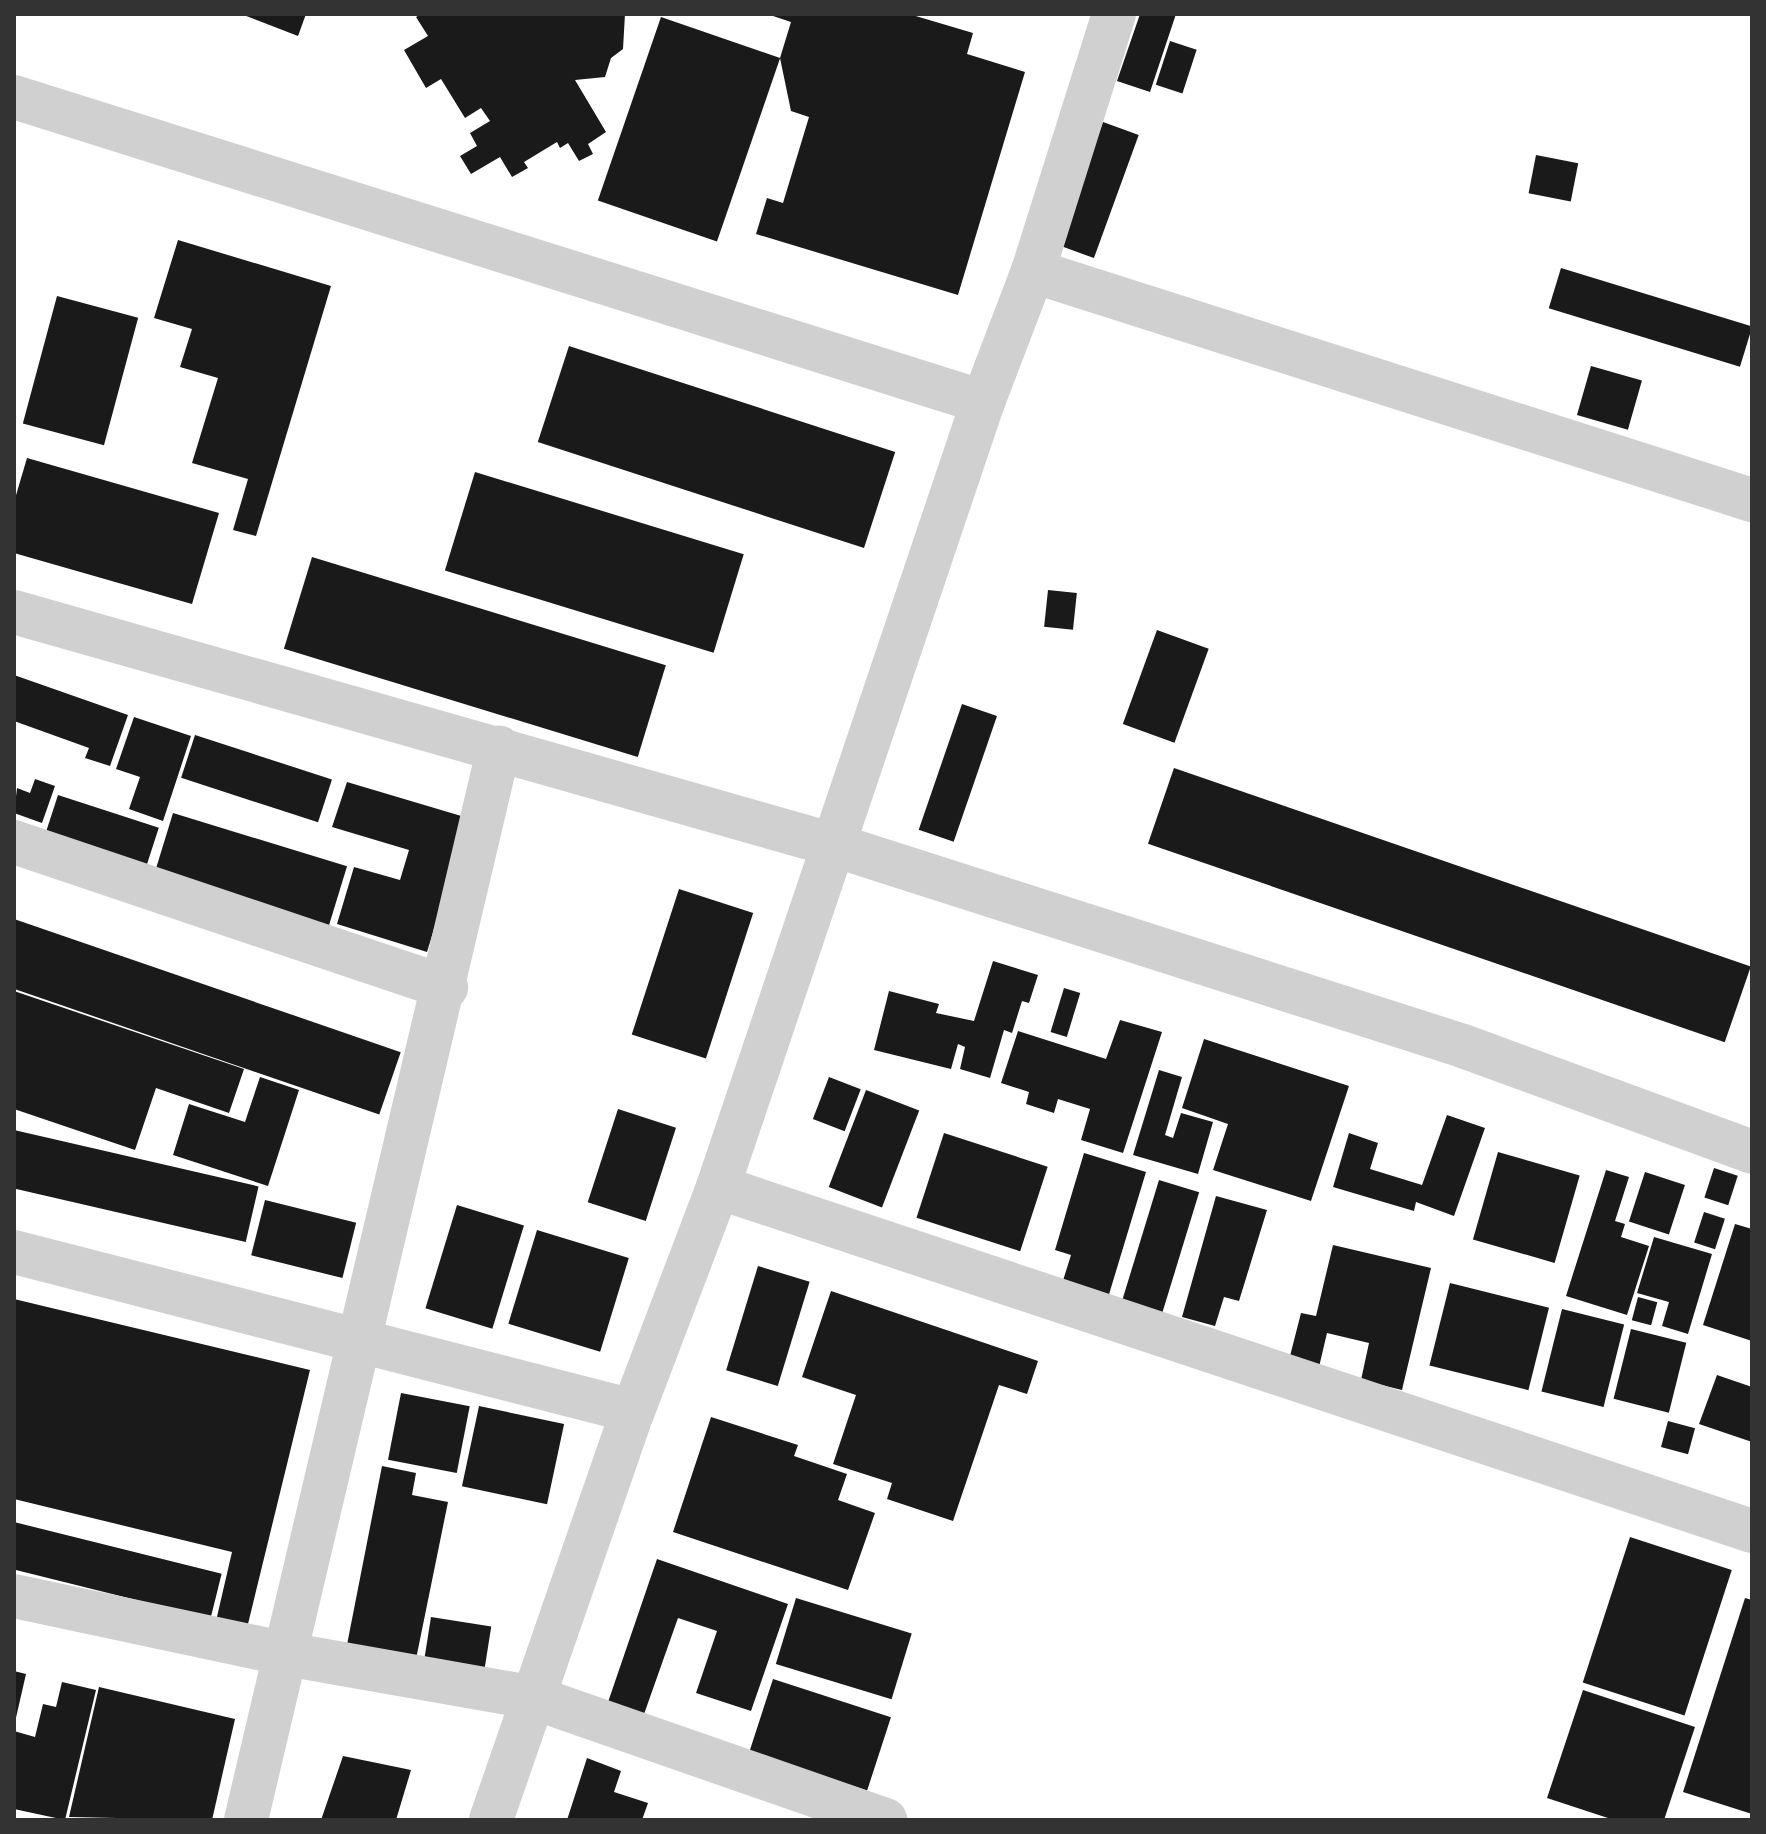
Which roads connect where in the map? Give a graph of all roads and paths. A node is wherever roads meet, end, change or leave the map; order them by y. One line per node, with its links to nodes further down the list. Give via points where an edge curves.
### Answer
1 (1112, 15): 3 (street)
2 (14, 97): 4 (street)
3 (1033, 271): 4 (street); 5 (street)
4 (983, 402): 9 (street)
5 (1752, 500)
6 (14, 612): 7 (street)
7 (499, 747): 9 (street); 10 (street)
8 (14, 842): 10 (street)
9 (834, 845): 11 (street, via 1463,1046); 12 (street)
10 (446, 987): 14 (street)
11 (1752, 1152)
12 (718, 1187): 15 (street); 16 (street)
13 (14, 1252): 14 (street)
14 (356, 1341): 15 (street); 18 (street)
15 (633, 1411): 19 (street)
16 (1752, 1531)
17 (14, 1596): 18 (street)
18 (286, 1654): 19 (street); 20 (street)
19 (535, 1698): 21 (street); 22 (street)
20 (246, 1820)
21 (491, 1820)
22 (885, 1820)

